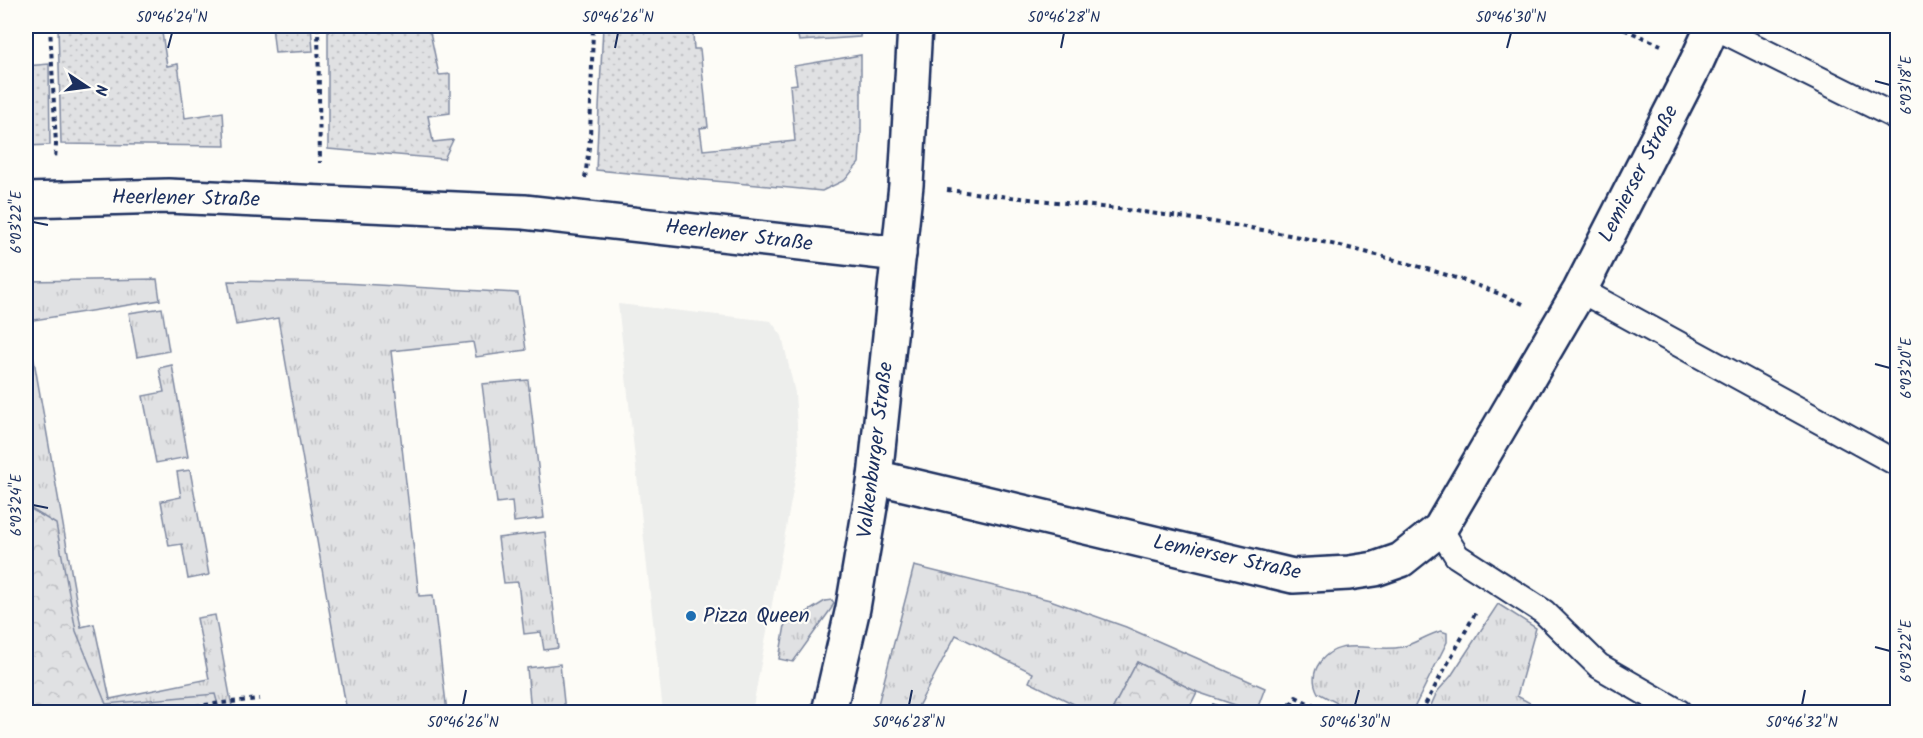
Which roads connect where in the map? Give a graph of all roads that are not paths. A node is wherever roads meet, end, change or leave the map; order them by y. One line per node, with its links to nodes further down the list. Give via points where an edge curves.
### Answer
1 (915, 26): 5 (street, Valkenburger Straße)
2 (1713, 26): 3 (lane); 6 (street, Lemierser Straße)
3 (1898, 118)
4 (39, 199): 5 (street, Heerlener Straße, via 168,196 525,212)
5 (899, 254): 8 (street, Valkenburger Straße)
6 (1580, 290): 7 (lane); 9 (street, Lemierser Straße)
7 (1898, 464)
8 (875, 477): 9 (street, Lemierser Straße, via 1293,576 1375,569 1401,560); 10 (street, Valkenburger Straße, via 853,608)
9 (1440, 529): 11 (lane, via 1457,556 1544,612 1599,666)
10 (829, 712)
11 (1679, 712)

